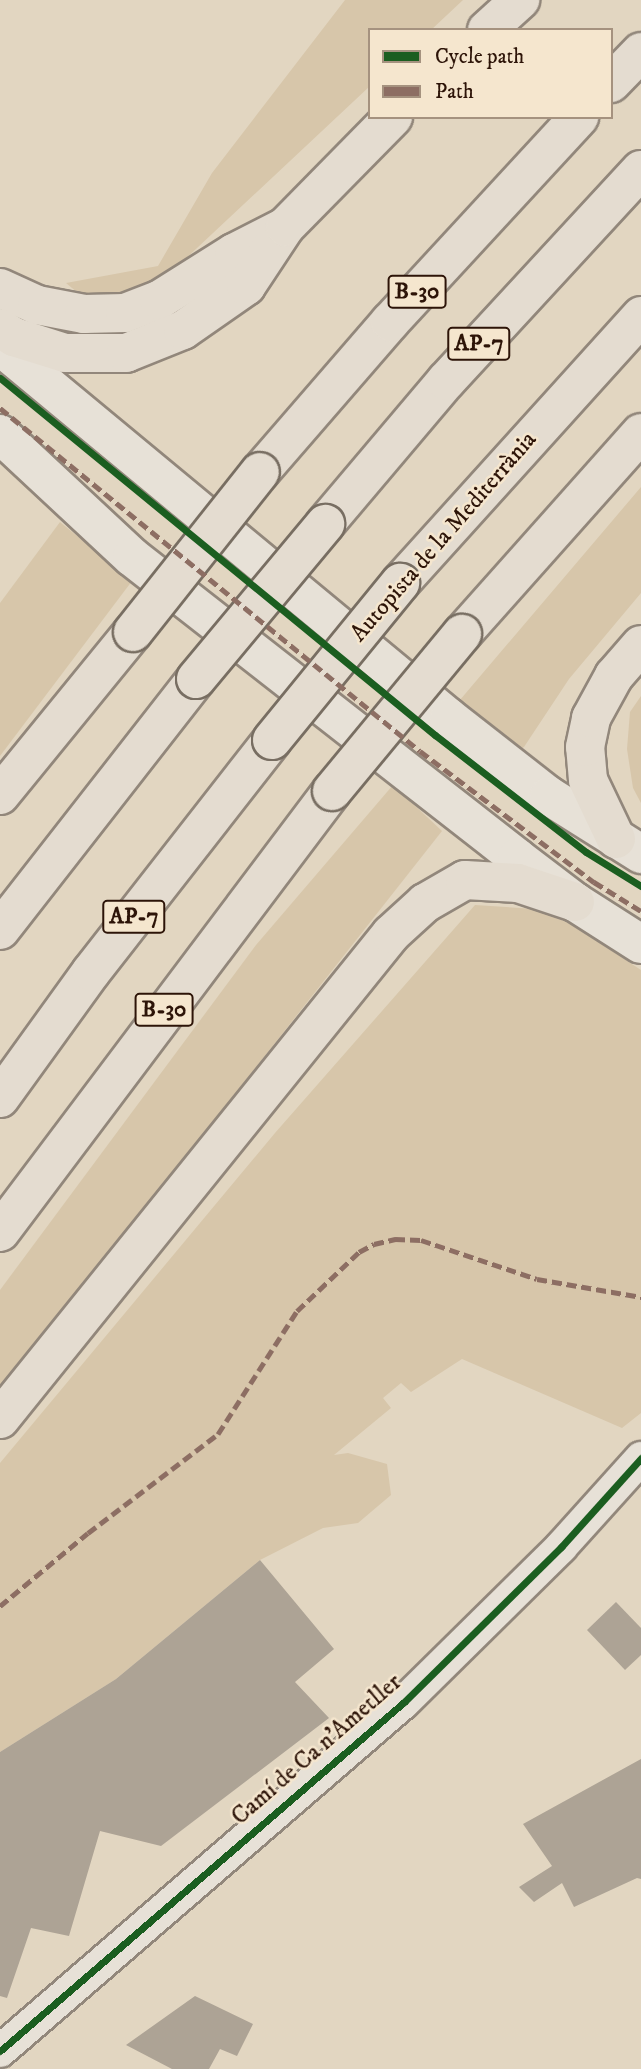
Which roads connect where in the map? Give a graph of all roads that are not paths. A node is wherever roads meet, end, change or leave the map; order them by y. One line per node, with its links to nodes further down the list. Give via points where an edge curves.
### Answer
1 (520, 0): 2 (highway)
2 (489, 28)
3 (641, 52): 4 (highway)
4 (613, 81)
5 (391, 119): 8 (highway)
6 (577, 119): 16 (highway, B-30, bridge, via 390,322 261,472)
7 (641, 170): 19 (highway, AP-7, bridge, via 446,381 325,524 196,679)
8 (285, 227): 9 (highway, via 159,300 124,313 61,310); 11 (highway, via 246,286 183,330 126,353 65,352 14,337)
9 (0, 288)
10 (641, 316): 21 (highway, Autopista de la Mediterrània / AP-7, bridge, via 400,583 91,972)
11 (0, 328)
12 (0, 346): 17 (main road, via 449,718 549,796)
13 (0, 433): 18 (main road, via 132,557)
14 (641, 433): 22 (highway, B-30, bridge, via 462,634 332,792)
15 (641, 645): 17 (highway, via 614,676 591,718 585,747 588,780)
16 (0, 795)
17 (628, 846)
18 (575, 902): 20 (main road); 23 (highway, via 518,883 465,880 425,903 391,934)
19 (0, 930)
20 (641, 944)
21 (0, 1098)
22 (0, 1232)
23 (0, 1419)
24 (641, 1458): 25 (street, Camí de Ca n'Ametller, via 561,1547 404,1702)
25 (0, 2051)

